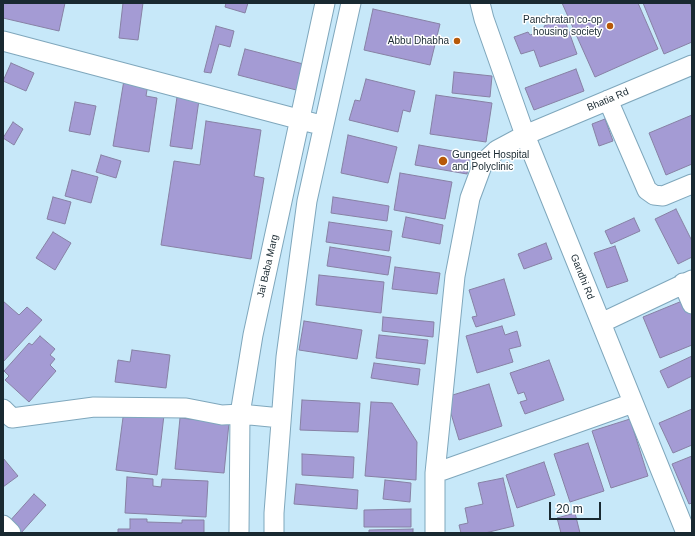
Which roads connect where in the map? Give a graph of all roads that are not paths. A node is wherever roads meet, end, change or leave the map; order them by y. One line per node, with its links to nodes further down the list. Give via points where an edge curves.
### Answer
1 (325, 3): 7 (street, Jai Baba Marg)
2 (351, 3): 8 (street)
3 (482, 11): 9 (street, Gandhi Rd)
4 (3, 41): 7 (street)
5 (692, 65): 6 (street, Bhatia Rd)
6 (608, 100): 9 (street, Bhatia Rd); 10 (street, via 647,190 654,195 663,196)
7 (300, 119): 8 (street); 16 (street, Jai Baba Marg, via 253,336)
8 (324, 126): 17 (street, via 307,201 286,357)
9 (525, 135): 13 (street, Gandhi Rd); 18 (street, Bhatia Rd, via 497,150 483,163 470,198 455,276)
10 (692, 184)
11 (688, 281): 12 (street); 13 (street)
12 (692, 304)
13 (601, 324): 14 (street, Gandhi Rd)
14 (633, 403): 18 (street); 24 (street, Gandhi Rd)
15 (3, 409): 16 (street, via 12,418 94,407 186,408 222,415)
16 (240, 414): 17 (street); 21 (street, Jai Baba Marg)
17 (281, 418): 22 (street)
18 (435, 473): 23 (street, Bhatia Rd)
19 (3, 525): 20 (street)
20 (11, 533)
21 (239, 533)
22 (274, 533)
23 (435, 533)
24 (686, 533)

